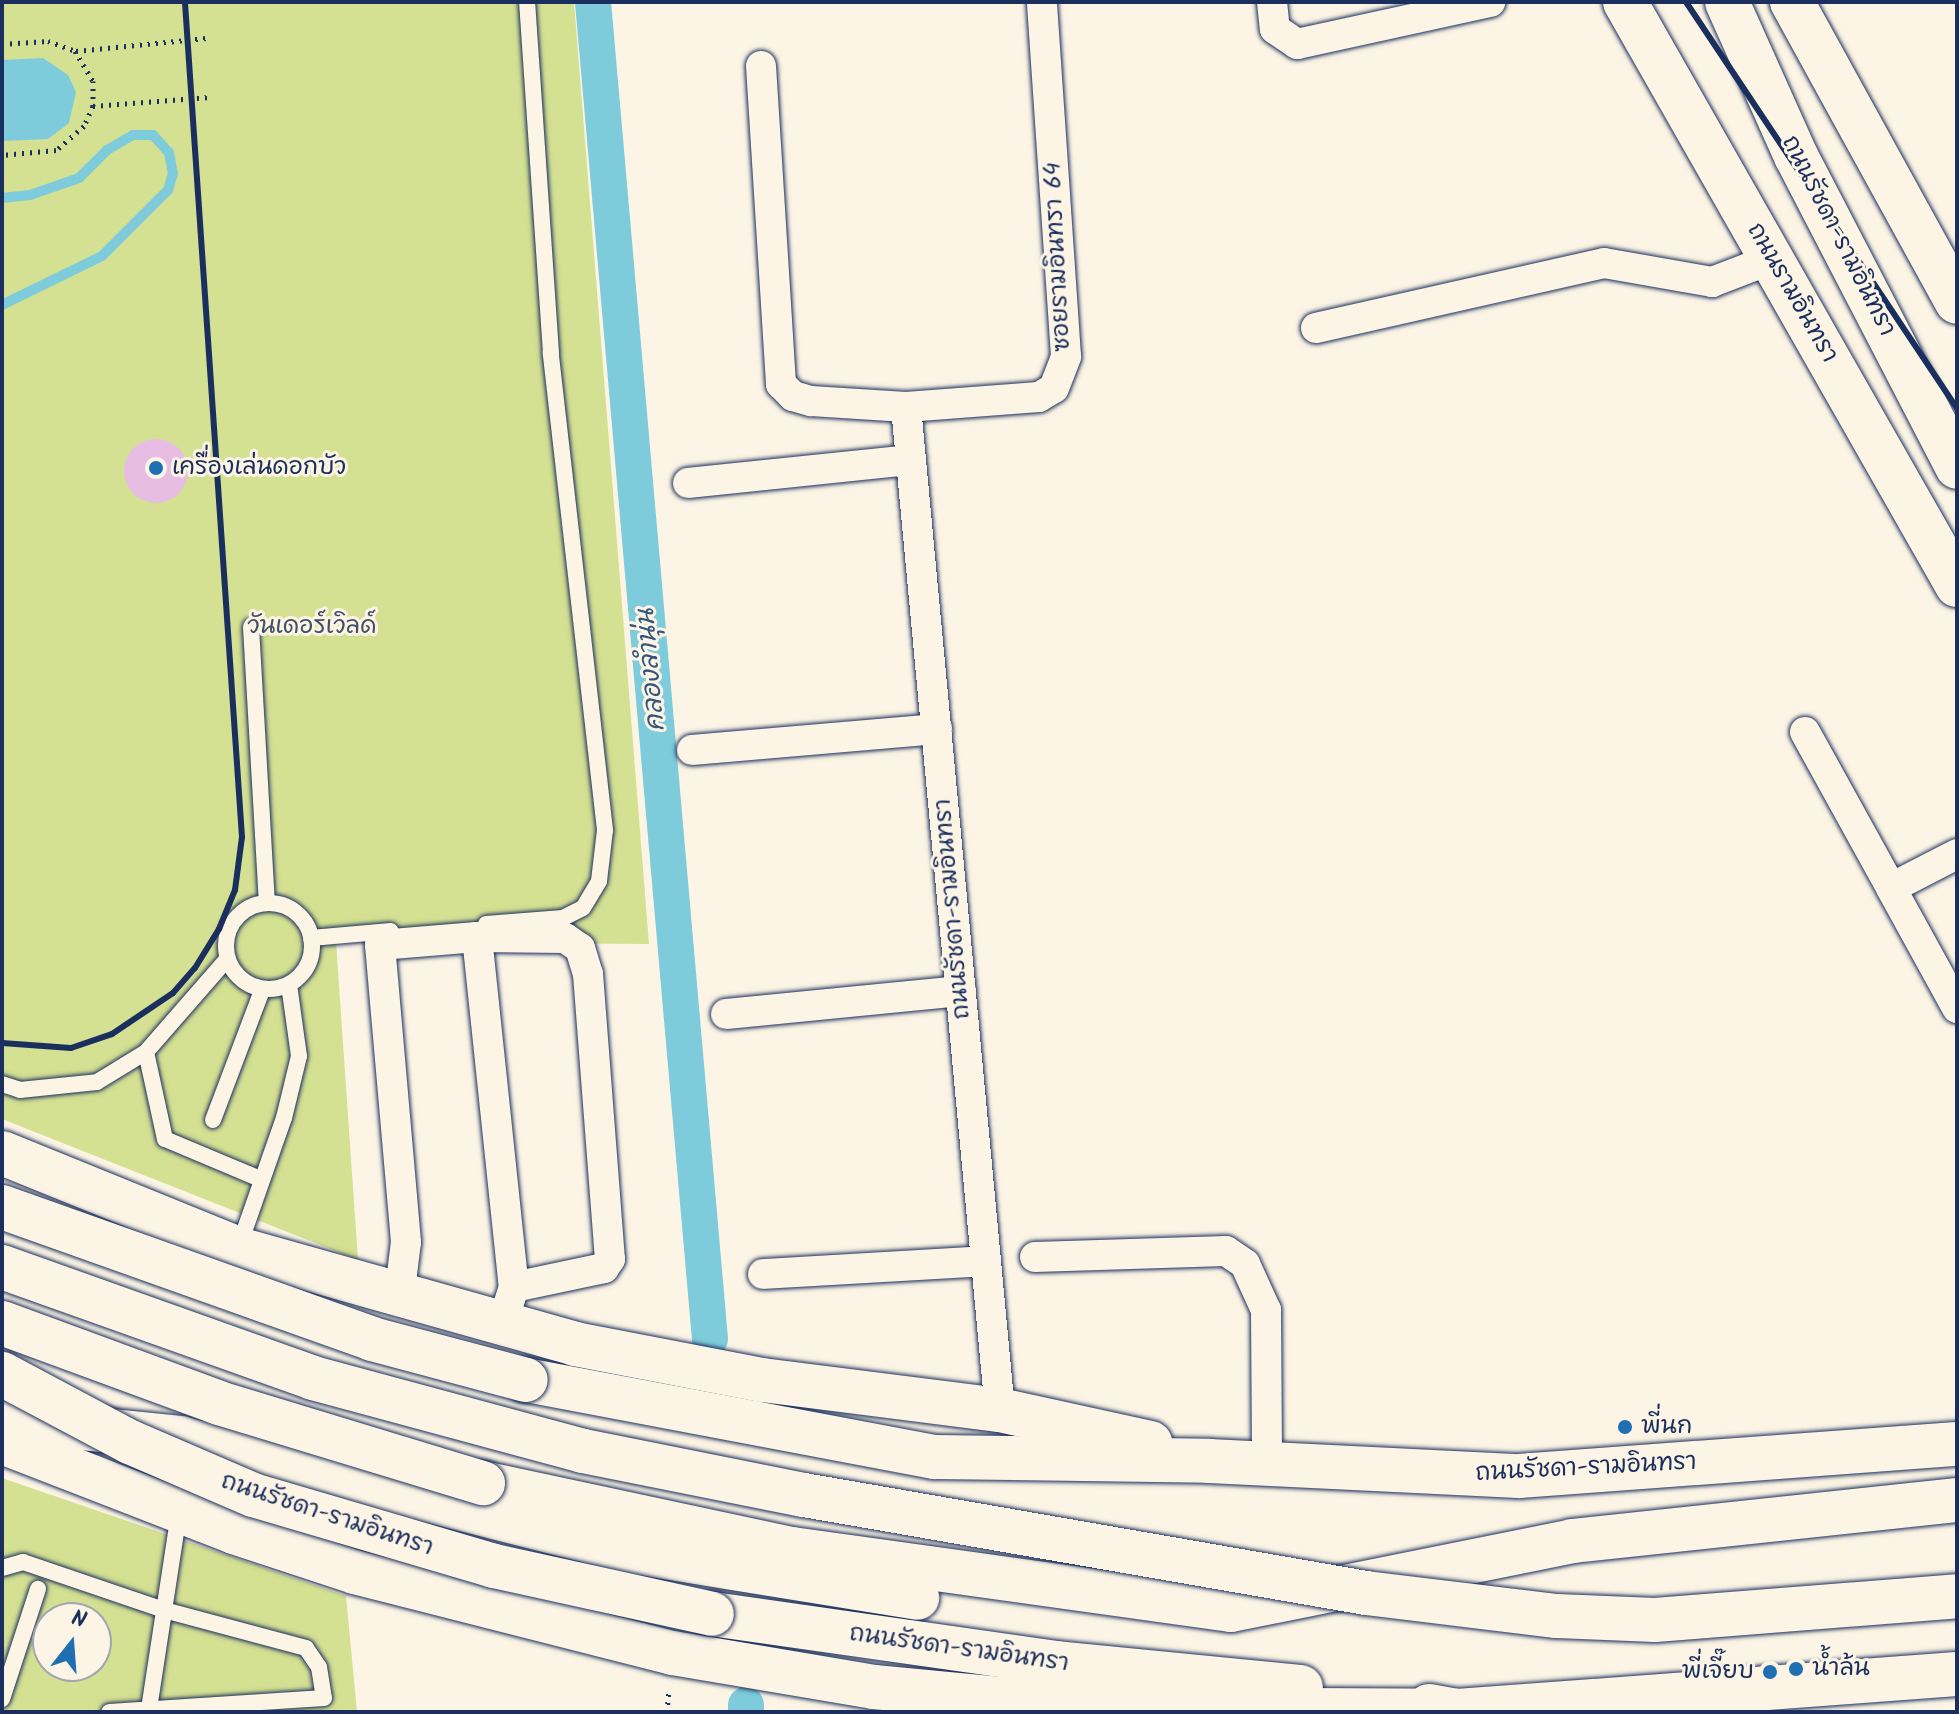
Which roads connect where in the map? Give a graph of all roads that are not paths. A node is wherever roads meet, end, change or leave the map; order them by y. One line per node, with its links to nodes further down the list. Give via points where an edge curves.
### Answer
1 (527, 2): 25 (lane, via 551,353 605,830 599,881 583,908 563,918)
2 (1042, 2): 12 (street, ซอยรามอินทรา 64, via 1064,371 1039,397)
3 (1272, 2): 4 (street, via 1275,29 1297,44)
4 (1490, 2)
5 (1625, 2): 9 (main road, ถนนรามอินทรา)
6 (1727, 2): 14 (main road, ถนนรัชดา-รามอินทรา, via 1796,156)
7 (1792, 2): 10 (main road)
8 (761, 66): 12 (street, ซอยรามอินทรา 64, via 781,384 793,396 811,401)
9 (1772, 259): 11 (street, via 1712,282 1604,263); 16 (main road, ถนนรามอินทรา)
10 (1957, 302)
11 (1316, 328)
12 (906, 407): 13 (street, ถนนรัชดา-รามอินทรา)
13 (911, 460): 15 (street); 18 (street, ถนนรัชดา-รามอินทรา)
14 (1957, 467)
15 (688, 483)
16 (1957, 585)
17 (251, 627): 23 (lane)
18 (937, 729): 20 (street); 29 (street, ถนนรัชดา-รามอินทรา)
19 (1805, 732): 22 (street)
20 (692, 750)
21 (1957, 854): 22 (street)
22 (1891, 888): 30 (street)
23 (267, 903): 25 (lane, via 296,913); 26 (lane, via 253,906 230,926)
24 (477, 937): 43 (street, via 384,942 377,950 406,1242); 44 (street); 44 (street, via 565,938 580,948 588,974 610,1259 604,1268)
25 (311, 938): 27 (lane, via 308,966)
26 (227, 959): 28 (lane, via 238,977); 32 (lane)
27 (289, 985): 28 (lane); 36 (lane, via 299,1056 284,1118)
28 (262, 990): 34 (lane)
29 (961, 991): 31 (street); 40 (street, ถนนรัชดา-รามอินทรา)
30 (1957, 1008)
31 (726, 1014)
32 (146, 1052): 33 (lane, via 97,1082 20,1090); 36 (lane, via 165,1139)
33 (2, 1084)
34 (213, 1120)
35 (2, 1153): 38 (main road)
36 (260, 1179): 38 (lane)
37 (2, 1207): 51 (main road, ถนนรัชดา-รามอินทรา, bridge, via 372,1339 526,1380 935,1457)
38 (238, 1249): 43 (main road)
39 (1035, 1257): 52 (street, via 1226,1251 1245,1264 1266,1310)
40 (986, 1261): 42 (street); 47 (street, ถนนรัชดา-รามอินทรา)
41 (2, 1267): 57 (main road, bridge, via 284,1368 569,1448 804,1495 1366,1593 1557,1616 1655,1620)
42 (763, 1274)
43 (399, 1298): 44 (main road)
44 (508, 1305): 47 (main road, via 575,1344 762,1380)
45 (2, 1323): 59 (main road, bridge, via 219,1403 483,1483 792,1549)
46 (2, 1374): 68 (main road, ถนนรัชดา-รามอินทรา, bridge, via 130,1442 253,1495 494,1566 712,1614 994,1655 1283,1685)
47 (1000, 1410): 51 (main road, via 1124,1435)
48 (2, 1420): 59 (main road, via 193,1440 551,1533 806,1584 1066,1612)
49 (2, 1442): 54 (main road)
50 (1957, 1444): 52 (main road, ถนนรัชดา-รามอินทรา, via 1519,1476)
51 (1209, 1461): 52 (main road, ถนนรัชดา-รามอินทรา)
52 (1267, 1465)
53 (1957, 1500): 59 (main road, via 1572,1541)
54 (179, 1510): 58 (lane); 62 (main road, via 355,1572 571,1629)
55 (2, 1568): 58 (lane, via 23,1562)
56 (38, 1589): 61 (lane)
57 (1957, 1596)
58 (164, 1610): 65 (lane); 65 (lane, via 306,1648 319,1667 324,1698)
59 (1231, 1610)
60 (1957, 1674): 63 (main road, ถนนรัชดา-รามอินทรา)
61 (2, 1699)
62 (944, 1704): 64 (main road)
63 (1614, 1706): 68 (main road, ถนนรัชดา-รามอินทรา)
64 (1015, 1707): 67 (main road)
65 (149, 1709): 66 (lane)
66 (109, 1712)
67 (1196, 1712): 68 (main road)
68 (1457, 1712)

